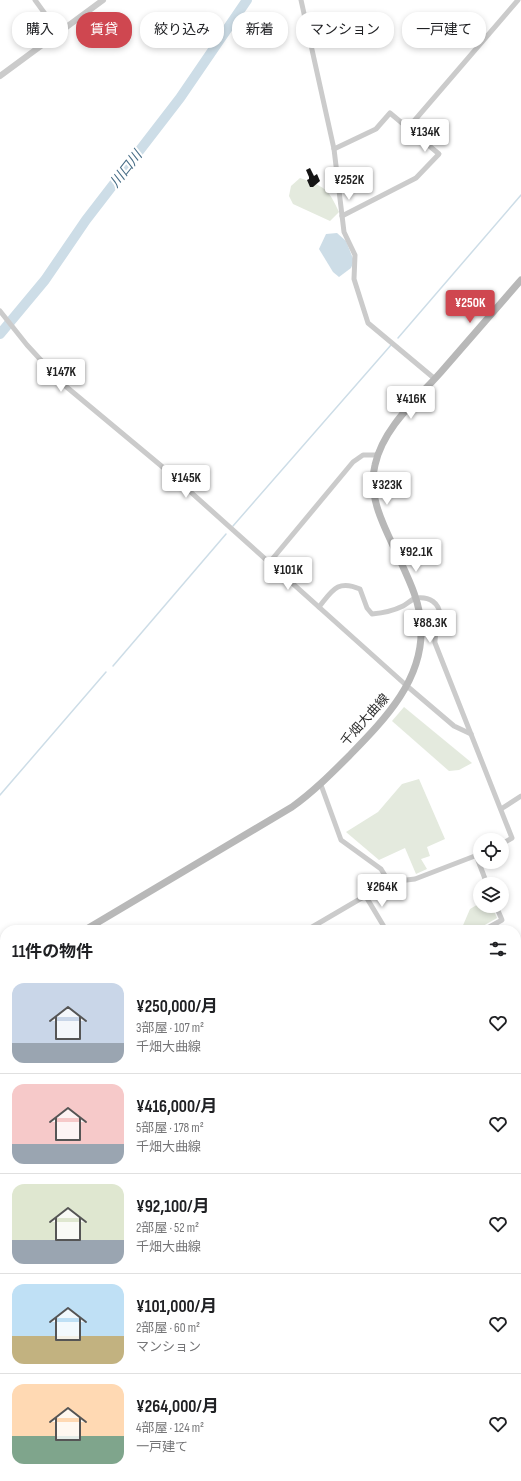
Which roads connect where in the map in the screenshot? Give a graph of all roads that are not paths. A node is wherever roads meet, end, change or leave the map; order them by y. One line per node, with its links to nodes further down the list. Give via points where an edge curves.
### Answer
1 (35, 0): 5 (street)
2 (103, 0): 6 (street)
3 (301, 0): 10 (street)
4 (518, 0): 9 (street)
5 (44, 12)
6 (68, 26)
7 (38, 48): 8 (street)
8 (0, 76)
9 (408, 128): 10 (street, via 390,113 376,129); 11 (street, via 439,154 416,178)
10 (334, 149): 11 (street)
11 (342, 216): 14 (street, via 344,232 355,255 354,279 368,323)
12 (521, 281): 14 (main road, 千畑大曲線)
13 (0, 311): 16 (street, via 63,384)
14 (434, 379): 15 (main road, 千畑大曲線, via 395,425)
15 (378, 455): 16 (street, via 363,456 353,462); 17 (main road, 千畑大曲線, via 373,480 376,503 383,525)
16 (269, 563): 18 (street)
17 (416, 598): 18 (street, via 384,613 372,614 360,589 352,585 340,585 335,587); 19 (main road, 千畑大曲線, via 420,613 421,637); 20 (street, via 431,600 440,609 441,617 434,634 435,643)
18 (319, 607): 19 (street)
19 (407, 686): 20 (street, via 454,726); 21 (main road, 千畑大曲線, via 381,723)
20 (471, 734): 23 (street)
21 (320, 785): 26 (street, via 341,840 382,869); 29 (main road, 千畑大曲線, via 292,808)
22 (521, 796): 23 (street)
23 (501, 809): 24 (street, via 512,838)
24 (509, 840)
25 (473, 856): 26 (street, via 415,879)
26 (389, 882): 27 (street)
27 (365, 895): 30 (street); 31 (street)
28 (499, 913): 32 (street, via 502,920)
29 (93, 925)
30 (315, 925)
31 (383, 925)
32 (493, 925)

